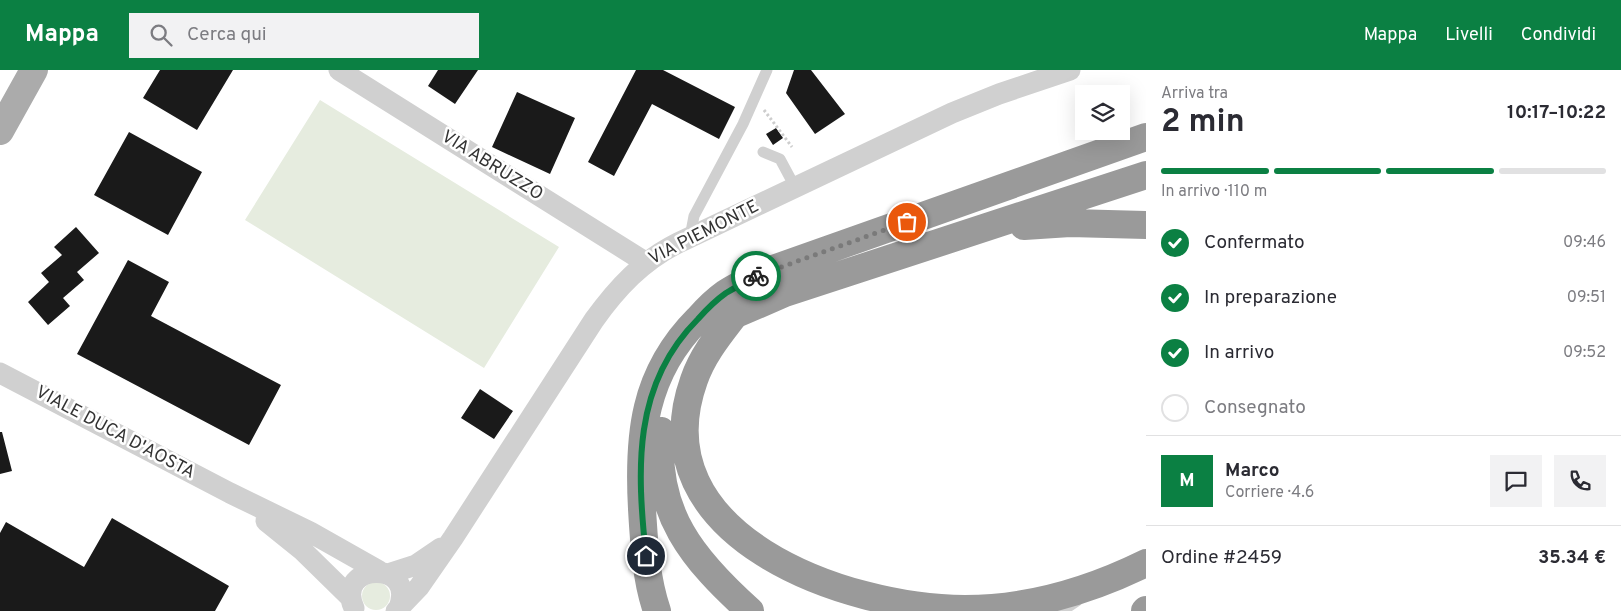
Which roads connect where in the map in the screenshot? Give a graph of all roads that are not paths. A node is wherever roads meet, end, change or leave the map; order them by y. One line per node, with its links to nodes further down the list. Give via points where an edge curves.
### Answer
1 (34, 70): 5 (main road)
2 (340, 70): 13 (street, VIA ABRUZZO)
3 (767, 70): 12 (lane, via 691,222)
4 (1070, 70): 9 (street, VIA PIEMONTE, via 967,106)
5 (0, 131)
6 (1146, 138): 15 (highway, via 759,274 725,294)
7 (763, 152): 9 (lane, via 780,159)
8 (1146, 175): 11 (highway)
9 (795, 187): 12 (street, VIA PIEMONTE)
10 (1146, 225): 11 (highway, via 1060,224)
11 (968, 234): 14 (highway, via 785,293)
12 (690, 237): 13 (street, VIA PIEMONTE)
13 (645, 262): 19 (street, VIA PIEMONTE, via 615,292 594,320)
14 (736, 313): 17 (highway, via 708,328 694,341); 22 (highway, via 711,346 697,372 688,408 686,441 692,470 706,500 722,520 751,544 790,567 834,586 865,596 922,606 965,609 1018,606)
15 (672, 349): 17 (highway); 25 (highway, via 650,397 641,447 643,532)
16 (0, 373): 18 (street, VIALE DUCA D'AOSTA)
17 (668, 389): 26 (highway, via 659,454 667,505 702,562)
18 (230, 493): 21 (street, VIALE DUCA D'AOSTA, via 310,532); 23 (street, VIALE DUCA D'AOSTA, via 297,545)
19 (453, 538): 21 (street, VIA PIEMONTE, via 416,565); 24 (street, VIA PIEMONTE, via 419,587)
20 (1146, 563): 22 (highway)
21 (383, 573): 23 (street, VIA PIEMONTE, via 362,575 356,581); 24 (street, VIA PIEMONTE, via 399,586 402,595)
22 (1103, 583): 27 (lane)
23 (353, 606)
24 (397, 610)
25 (657, 611)
26 (750, 611)
27 (1062, 611)

